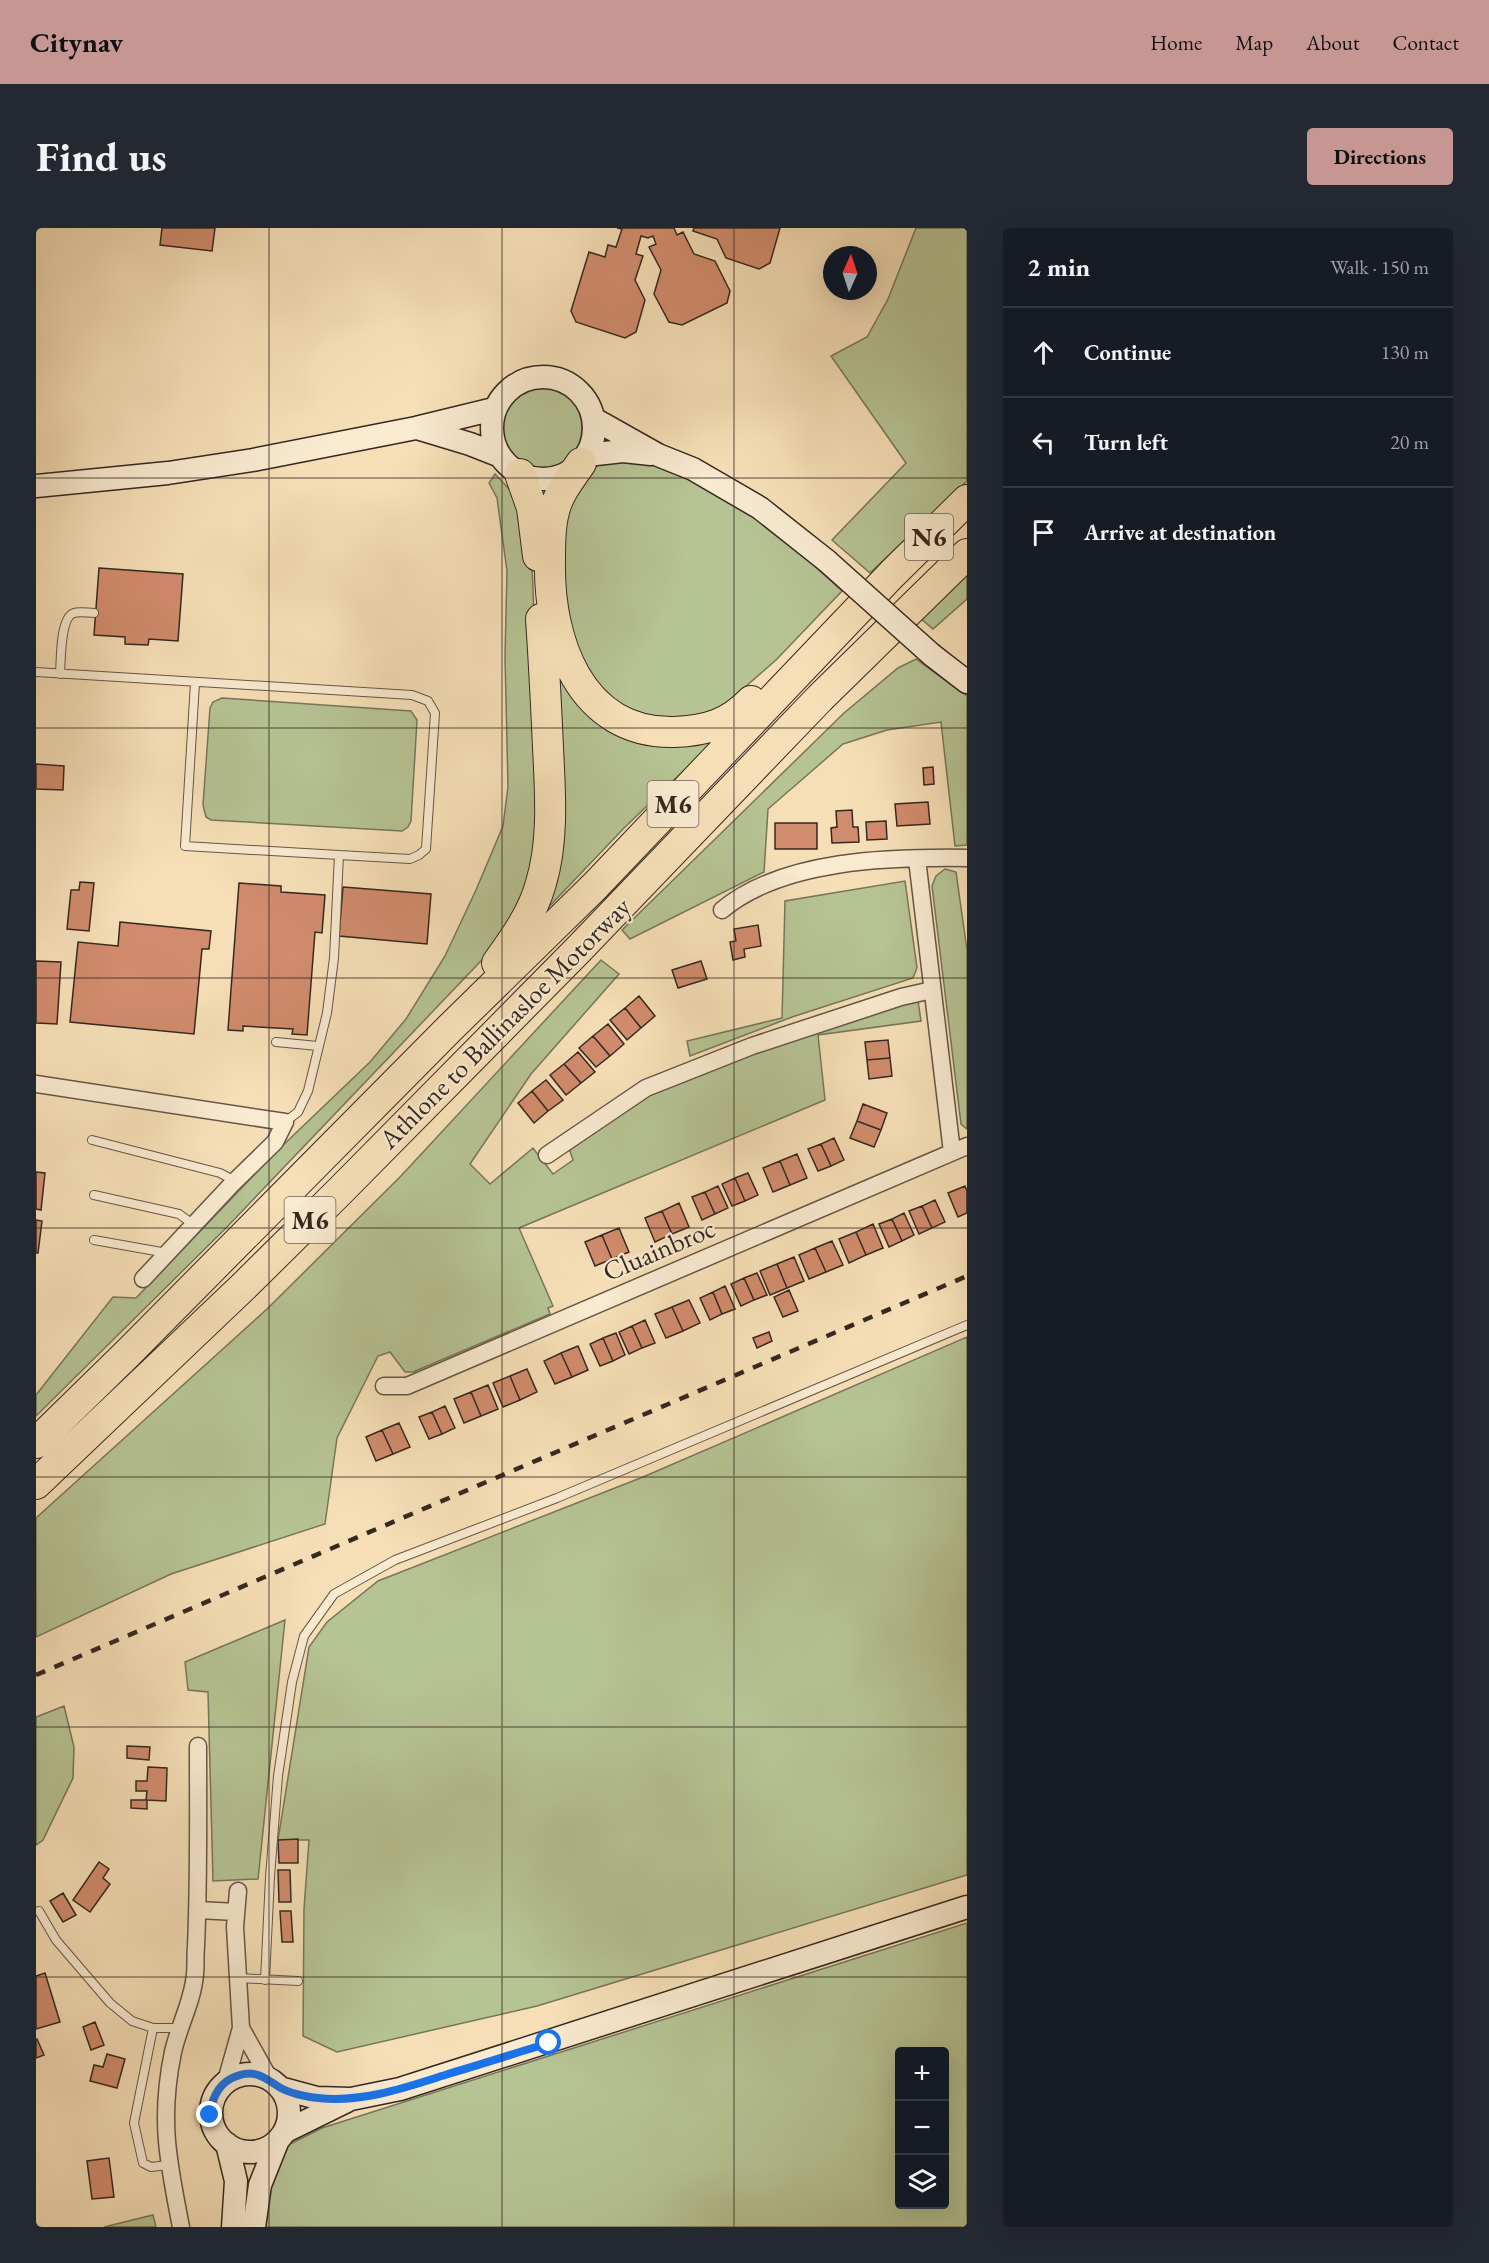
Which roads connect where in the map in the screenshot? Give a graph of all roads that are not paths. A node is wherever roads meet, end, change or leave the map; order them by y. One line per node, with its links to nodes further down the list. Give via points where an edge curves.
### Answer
1 (494, 410): 2 (main road, via 508,390 523,380 545,376 574,387 588,403); 3 (main road); 6 (main road, via 492,438)
2 (594, 419): 4 (main road); 5 (main road, via 594,434)
3 (416, 428): 6 (main road, via 470,444); 7 (main road, via 168,473)
4 (658, 455): 5 (main road, via 623,452); 14 (main road, bridge, via 693,469 760,508)
5 (584, 459): 6 (main road, via 570,472 551,479 540,479); 10 (highway, via 557,502 550,535 552,611 558,639 571,669 603,710 627,724 654,733 722,725 742,710 827,620)
6 (509, 464): 21 (highway, via 532,508 539,577 549,841 533,905 520,931)
7 (36, 486)
8 (967, 500): 10 (highway, N6)
9 (967, 554): 38 (highway, Athlone to Ballinasloe Motorway / M6, via 820,698 332,1199)
10 (892, 574): 21 (highway, Athlone to Ballinasloe Motorway / M6, via 595,886)
11 (94, 613): 13 (lane, via 75,612 67,617)
12 (36, 672): 13 (lane)
13 (60, 674): 15 (lane)
14 (967, 682)
15 (195, 683): 16 (lane, via 185,846); 16 (lane, via 412,695 428,702 435,713 426,849 410,859)
16 (339, 855): 23 (lane, via 334,958)
17 (917, 859): 18 (street); 19 (street, via 846,865 785,877 754,889); 20 (street, Cluainbroc)
18 (967, 861)
19 (722, 910)
20 (932, 990): 27 (street, Cluainbroc); 28 (street, via 752,1046 646,1089)
21 (450, 1028): 37 (highway, Athlone to Ballinasloe Motorway / M6)
22 (276, 1042): 23 (lane)
23 (318, 1046): 25 (lane, via 308,1090 298,1112)
24 (36, 1084): 25 (street)
25 (285, 1122): 29 (street, via 275,1143)
26 (92, 1140): 29 (lane, via 220,1173)
27 (960, 1149): 36 (street, Cluainbroc, via 407,1386)
28 (547, 1155)
29 (235, 1181): 31 (street)
30 (94, 1195): 31 (lane, via 179,1214)
31 (194, 1225): 33 (street)
32 (94, 1240): 33 (lane)
33 (167, 1254): 34 (street)
34 (144, 1279)
35 (967, 1325): 46 (lane, via 557,1498 395,1560 334,1594 304,1636 292,1682 278,1776)
36 (384, 1386)
37 (36, 1443)
38 (36, 1484)
39 (198, 1746): 42 (street)
40 (237, 1890): 44 (street)
41 (967, 1907): 53 (main road, via 539,2046 400,2089)
42 (198, 1910): 44 (street); 49 (street, via 196,1973)
43 (39, 1911): 48 (lane, via 56,1940 111,2003 132,2021)
44 (236, 1912): 45 (street)
45 (238, 1978): 46 (lane); 50 (street)
46 (265, 1980): 47 (lane)
47 (298, 1981)
48 (153, 2028): 49 (lane); 56 (lane, via 134,2123 143,2163 151,2167)
49 (180, 2028): 56 (street, via 165,2109)
50 (241, 2028): 51 (street); 52 (street)
51 (226, 2081): 52 (main road, via 245,2074); 55 (main road, via 217,2090 210,2115 213,2128)
52 (274, 2083): 53 (main road, via 317,2098); 54 (main road, via 288,2103 289,2118)
53 (351, 2099): 54 (main road)
54 (281, 2136): 55 (main road, via 269,2147 252,2152); 59 (main road, via 260,2185)
55 (228, 2144): 58 (main road, via 236,2181)
56 (168, 2165): 57 (street)
57 (181, 2227)
58 (233, 2227)
59 (254, 2227)

